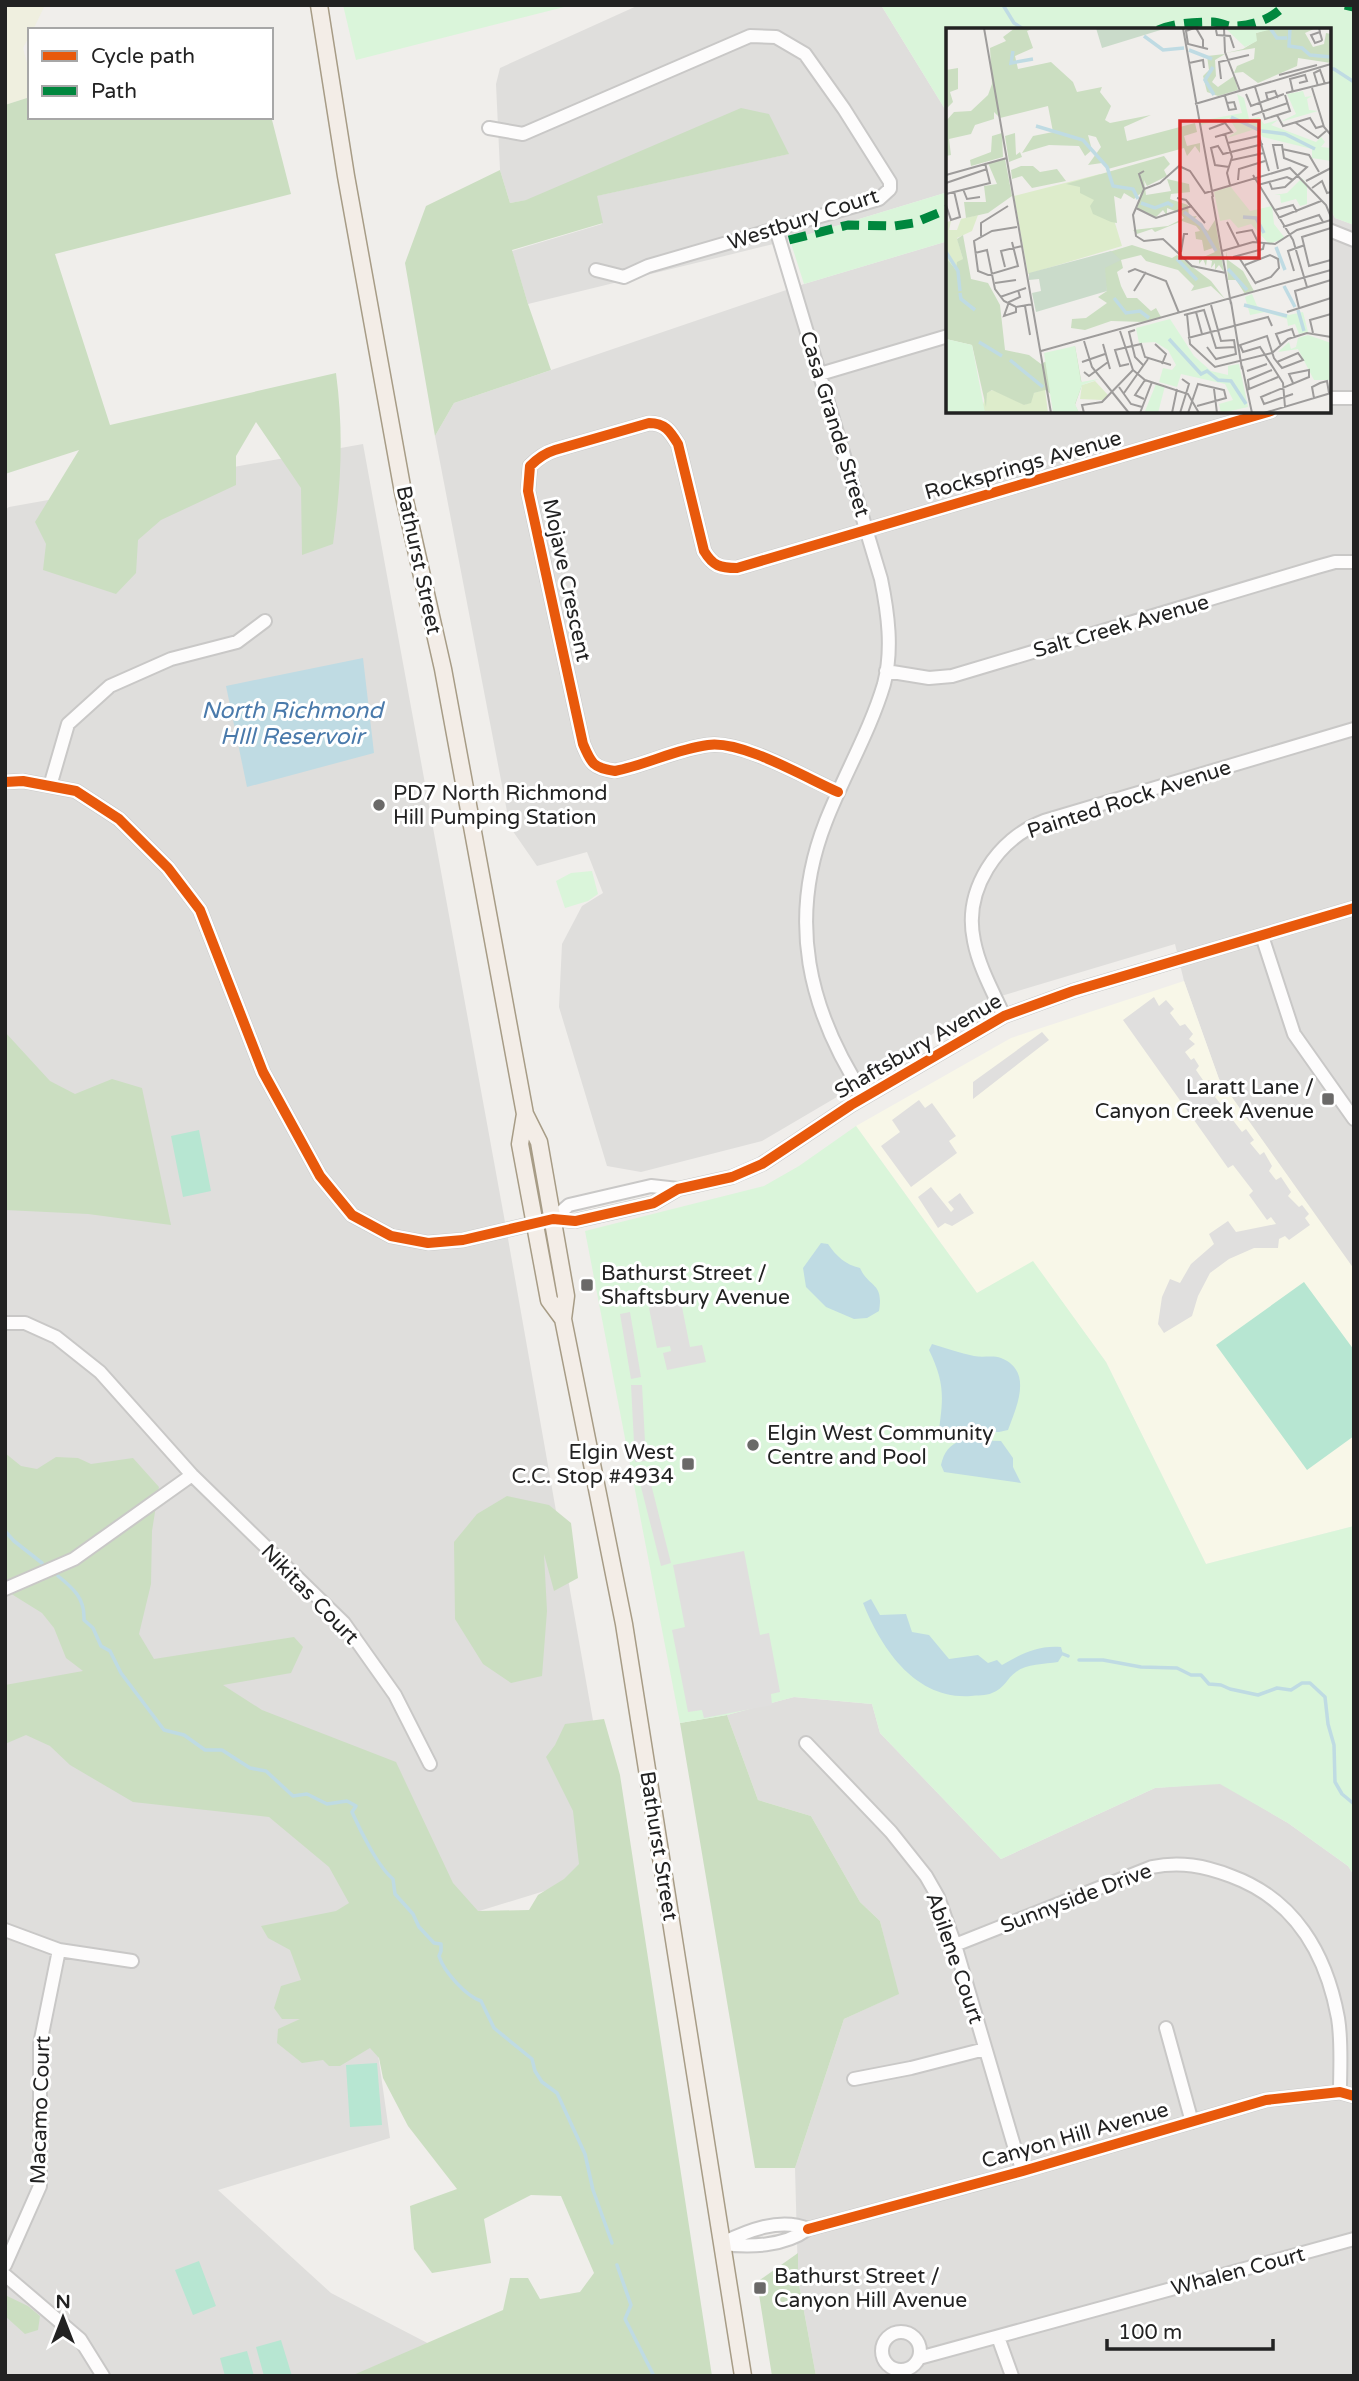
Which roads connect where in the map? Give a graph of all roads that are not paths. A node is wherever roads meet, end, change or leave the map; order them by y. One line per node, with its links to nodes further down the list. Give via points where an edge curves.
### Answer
1 (319, 5): 25 (main road, Bathurst Street, via 403,492 443,669)
2 (489, 128): 3 (street, Westbury Court, via 523,134 750,36 776,37 805,54 886,174 890,189 879,199)
3 (776, 229): 6 (street, Westbury Court, via 624,277); 8 (street, Casa Grande Street)
4 (1331, 231): 5 (street)
5 (1354, 240)
6 (596, 270)
7 (946, 337): 8 (street)
8 (820, 374): 12 (street, Casa Grande Street)
9 (1354, 397): 10 (street)
10 (1331, 398)
11 (1264, 413): 12 (street, Rocksprings Avenue)
12 (866, 531): 15 (street, Casa Grande Street, via 887,606); 19 (street, Mojave Crescent, via 737,568 714,565 704,551 678,443 659,423 545,453 530,466 528,491 583,744 593,764 615,771 709,745 725,745)
13 (1354, 562): 15 (street, Salt Creek Avenue, via 1335,562 951,676 929,678)
14 (265, 621): 18 (street, via 237,642 171,659 110,686 68,724)
15 (886, 671): 19 (street, Casa Grande Street)
16 (1354, 729): 22 (street, Painted Rock Avenue, via 1044,821 1017,835 983,876 972,919 980,962)
17 (5, 782): 18 (street, Shaftsbury Avenue)
18 (50, 786): 28 (street, Shaftsbury Avenue, via 76,790 119,819 200,910 263,1072 320,1176 352,1215 391,1236 428,1243)
19 (838, 792): 23 (street, Casa Grande Street, via 813,855 806,898 806,942 822,1018)
20 (1354, 908): 21 (street, Shaftsbury Avenue)
21 (1262, 936): 22 (street, Shaftsbury Avenue); 24 (street, via 1294,1034)
22 (1004, 1016): 23 (street, Shaftsbury Avenue)
23 (865, 1097): 27 (street, Shaftsbury Avenue, via 762,1164 719,1181 678,1189 651,1186 569,1205)
24 (1349, 1102): 26 (street)
25 (526, 1114): 27 (main road, Bathurst Street, via 540,1142); 28 (main road, Bathurst Street, via 520,1144)
26 (1354, 1119)
27 (553, 1219): 28 (street, Shaftsbury Avenue); 29 (main road, Bathurst Street, via 566,1296)
28 (535, 1223): 29 (main road, Bathurst Street, via 549,1300)
29 (563, 1319): 47 (main road, Bathurst Street, via 624,1623)
30 (5, 1324): 31 (street, Nikitas Court, via 25,1324 56,1337 100,1372)
31 (192, 1475): 32 (street, via 75,1559); 34 (street, Nikitas Court, via 344,1623 396,1695)
32 (5, 1588)
33 (806, 1743): 36 (street, Abilene Court, via 891,1832 926,1877)
34 (430, 1764)
35 (5, 1930): 37 (street)
36 (955, 1945): 40 (street, Abilene Court); 42 (street, Sunnyside Drive, via 1152,1867 1194,1865 1242,1880 1283,1906 1316,1951 1338,2018)
37 (59, 1950): 38 (street); 48 (street, Macamo Court, via 40,2044 40,2186)
38 (132, 1961)
39 (1166, 2028): 44 (street)
40 (985, 2049): 41 (street); 45 (street, Abilene Court)
41 (854, 2079)
42 (1340, 2092): 43 (street, Canyon Hill Avenue); 44 (street, Canyon Hill Avenue, via 1266,2100)
43 (1354, 2096)
44 (1192, 2122): 45 (street, Canyon Hill Avenue)
45 (1023, 2171): 47 (street, Canyon Hill Avenue, via 808,2229 796,2238 751,2247)
46 (1354, 2239): 50 (street, Whalen Court)
47 (721, 2244): 53 (main road, Bathurst Street)
48 (5, 2265)
49 (5, 2275): 52 (street, via 80,2339)
50 (998, 2337): 51 (street, Whalen Court); 54 (street)
51 (919, 2358)
52 (103, 2376)
53 (743, 2376)
54 (1012, 2376)

